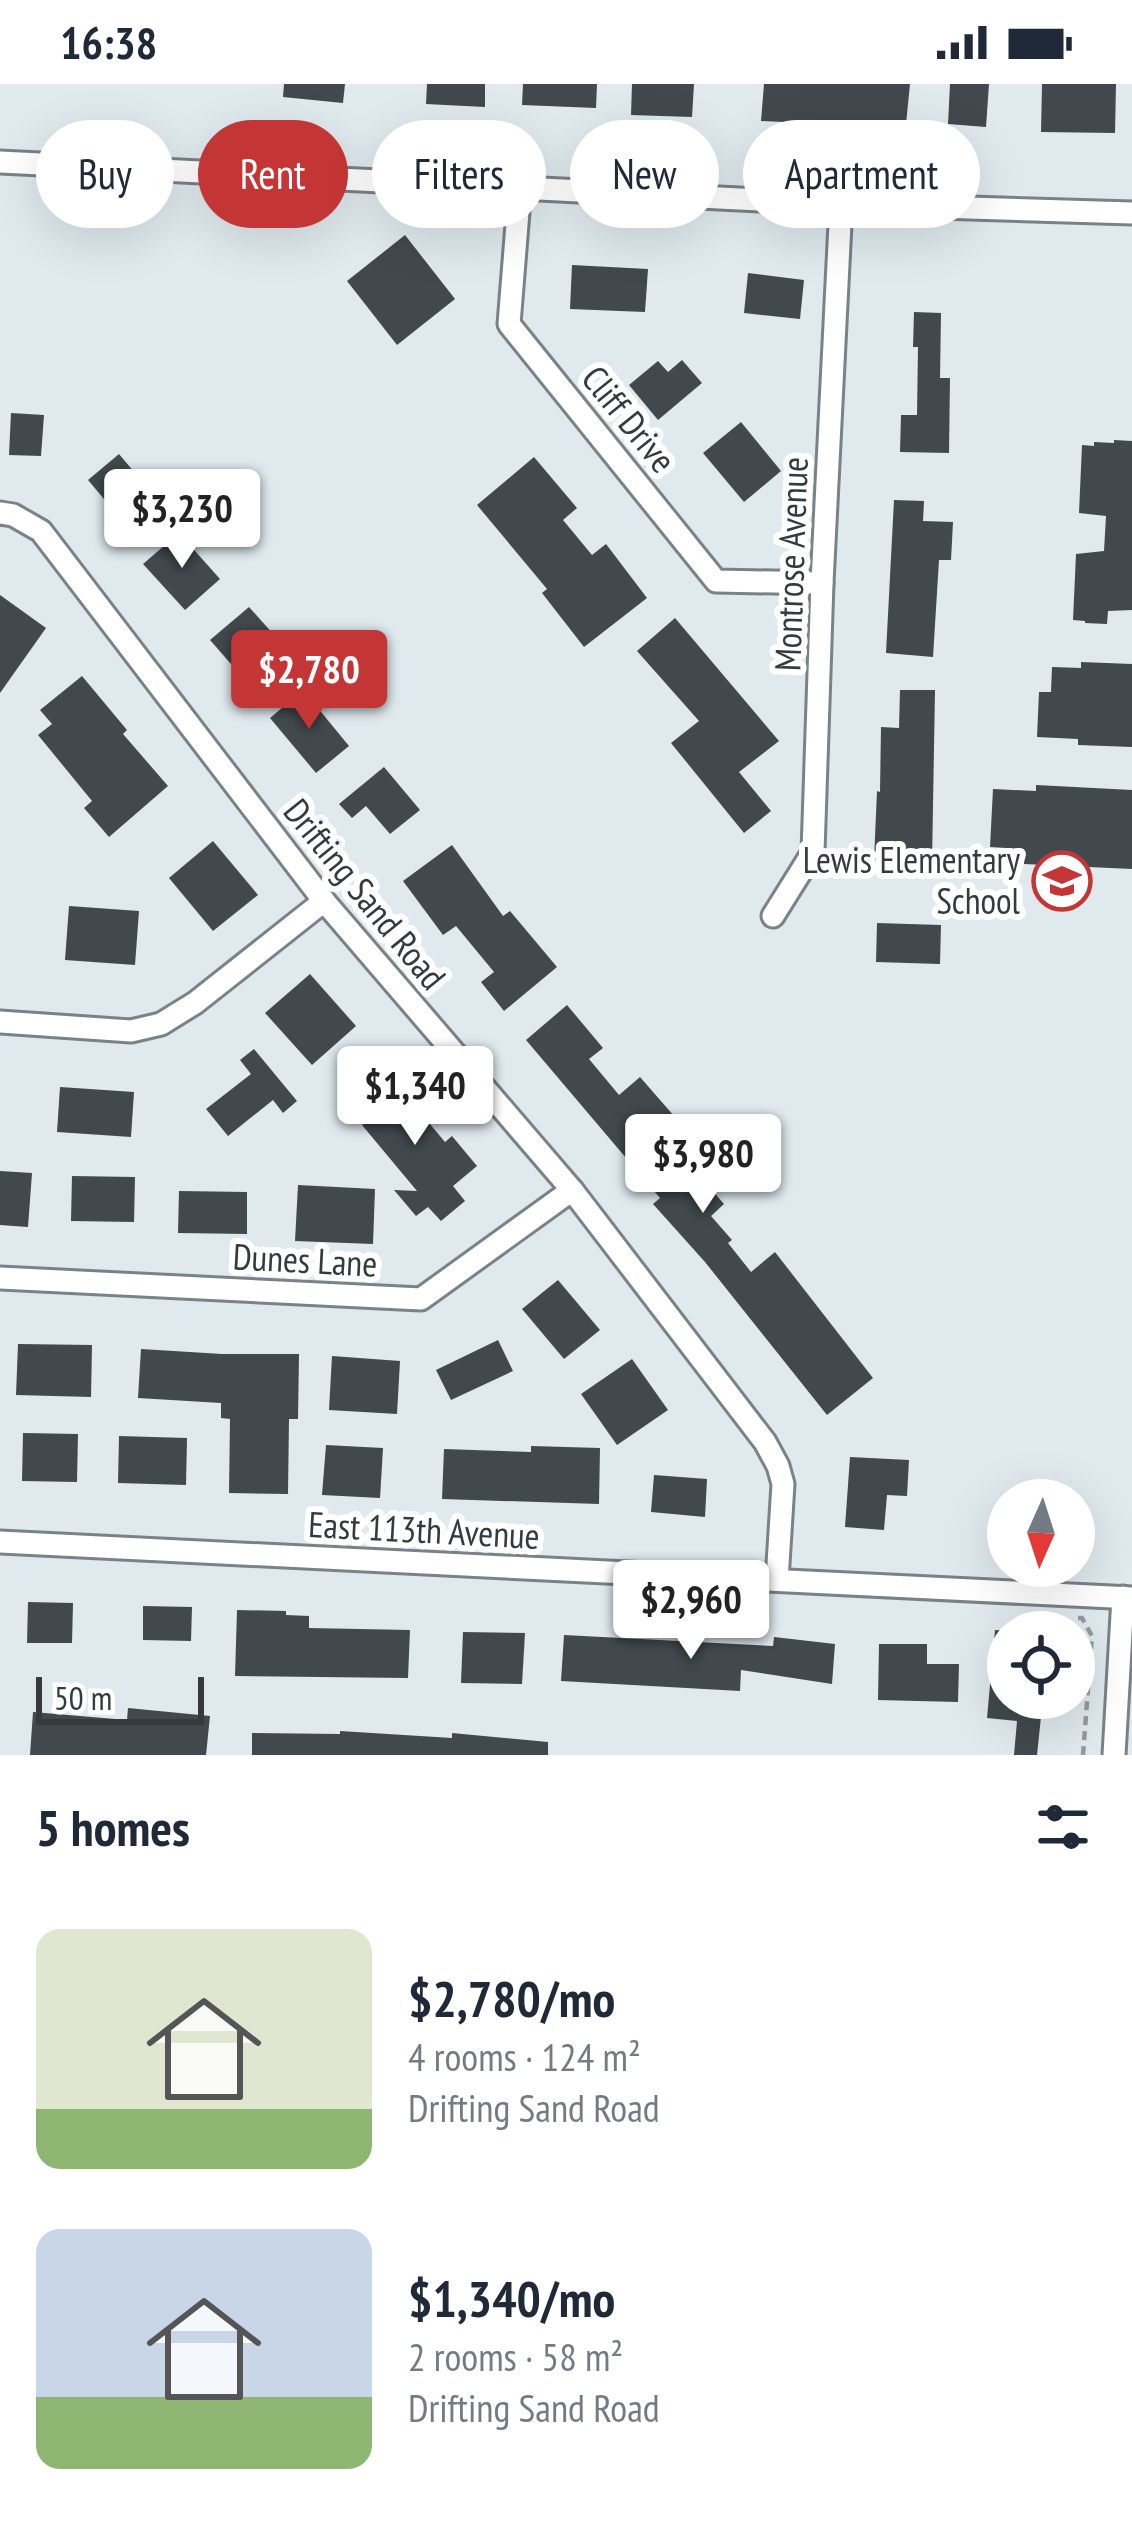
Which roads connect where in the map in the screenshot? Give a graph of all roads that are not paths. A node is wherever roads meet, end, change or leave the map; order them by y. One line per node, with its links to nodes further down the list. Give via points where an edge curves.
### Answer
1 (0, 162): 2 (street)
2 (372, 180)
3 (546, 188): 4 (street)
4 (743, 199)
5 (980, 208): 6 (street)
6 (1132, 213)
7 (517, 228): 10 (street, Cliff Drive, via 509,324 716,580)
8 (840, 228): 10 (street, Montrose Avenue)
9 (0, 513): 11 (street, Drifting Sand Road, via 40,530)
10 (822, 583): 12 (street, Montrose Avenue, via 813,852)
11 (324, 902): 13 (street, via 160,1024 130,1030); 14 (street, Drifting Sand Road)
12 (773, 916)
13 (0, 1022)
14 (572, 1190): 15 (street, Dunes Lane, via 422,1299); 17 (street, Drifting Sand Road, via 778,1466)
15 (0, 1278)
16 (0, 1542): 17 (street, East 113th Avenue)
17 (777, 1580): 18 (street, East 113th Avenue)
18 (1127, 1597): 19 (street)
19 (1114, 1755)

